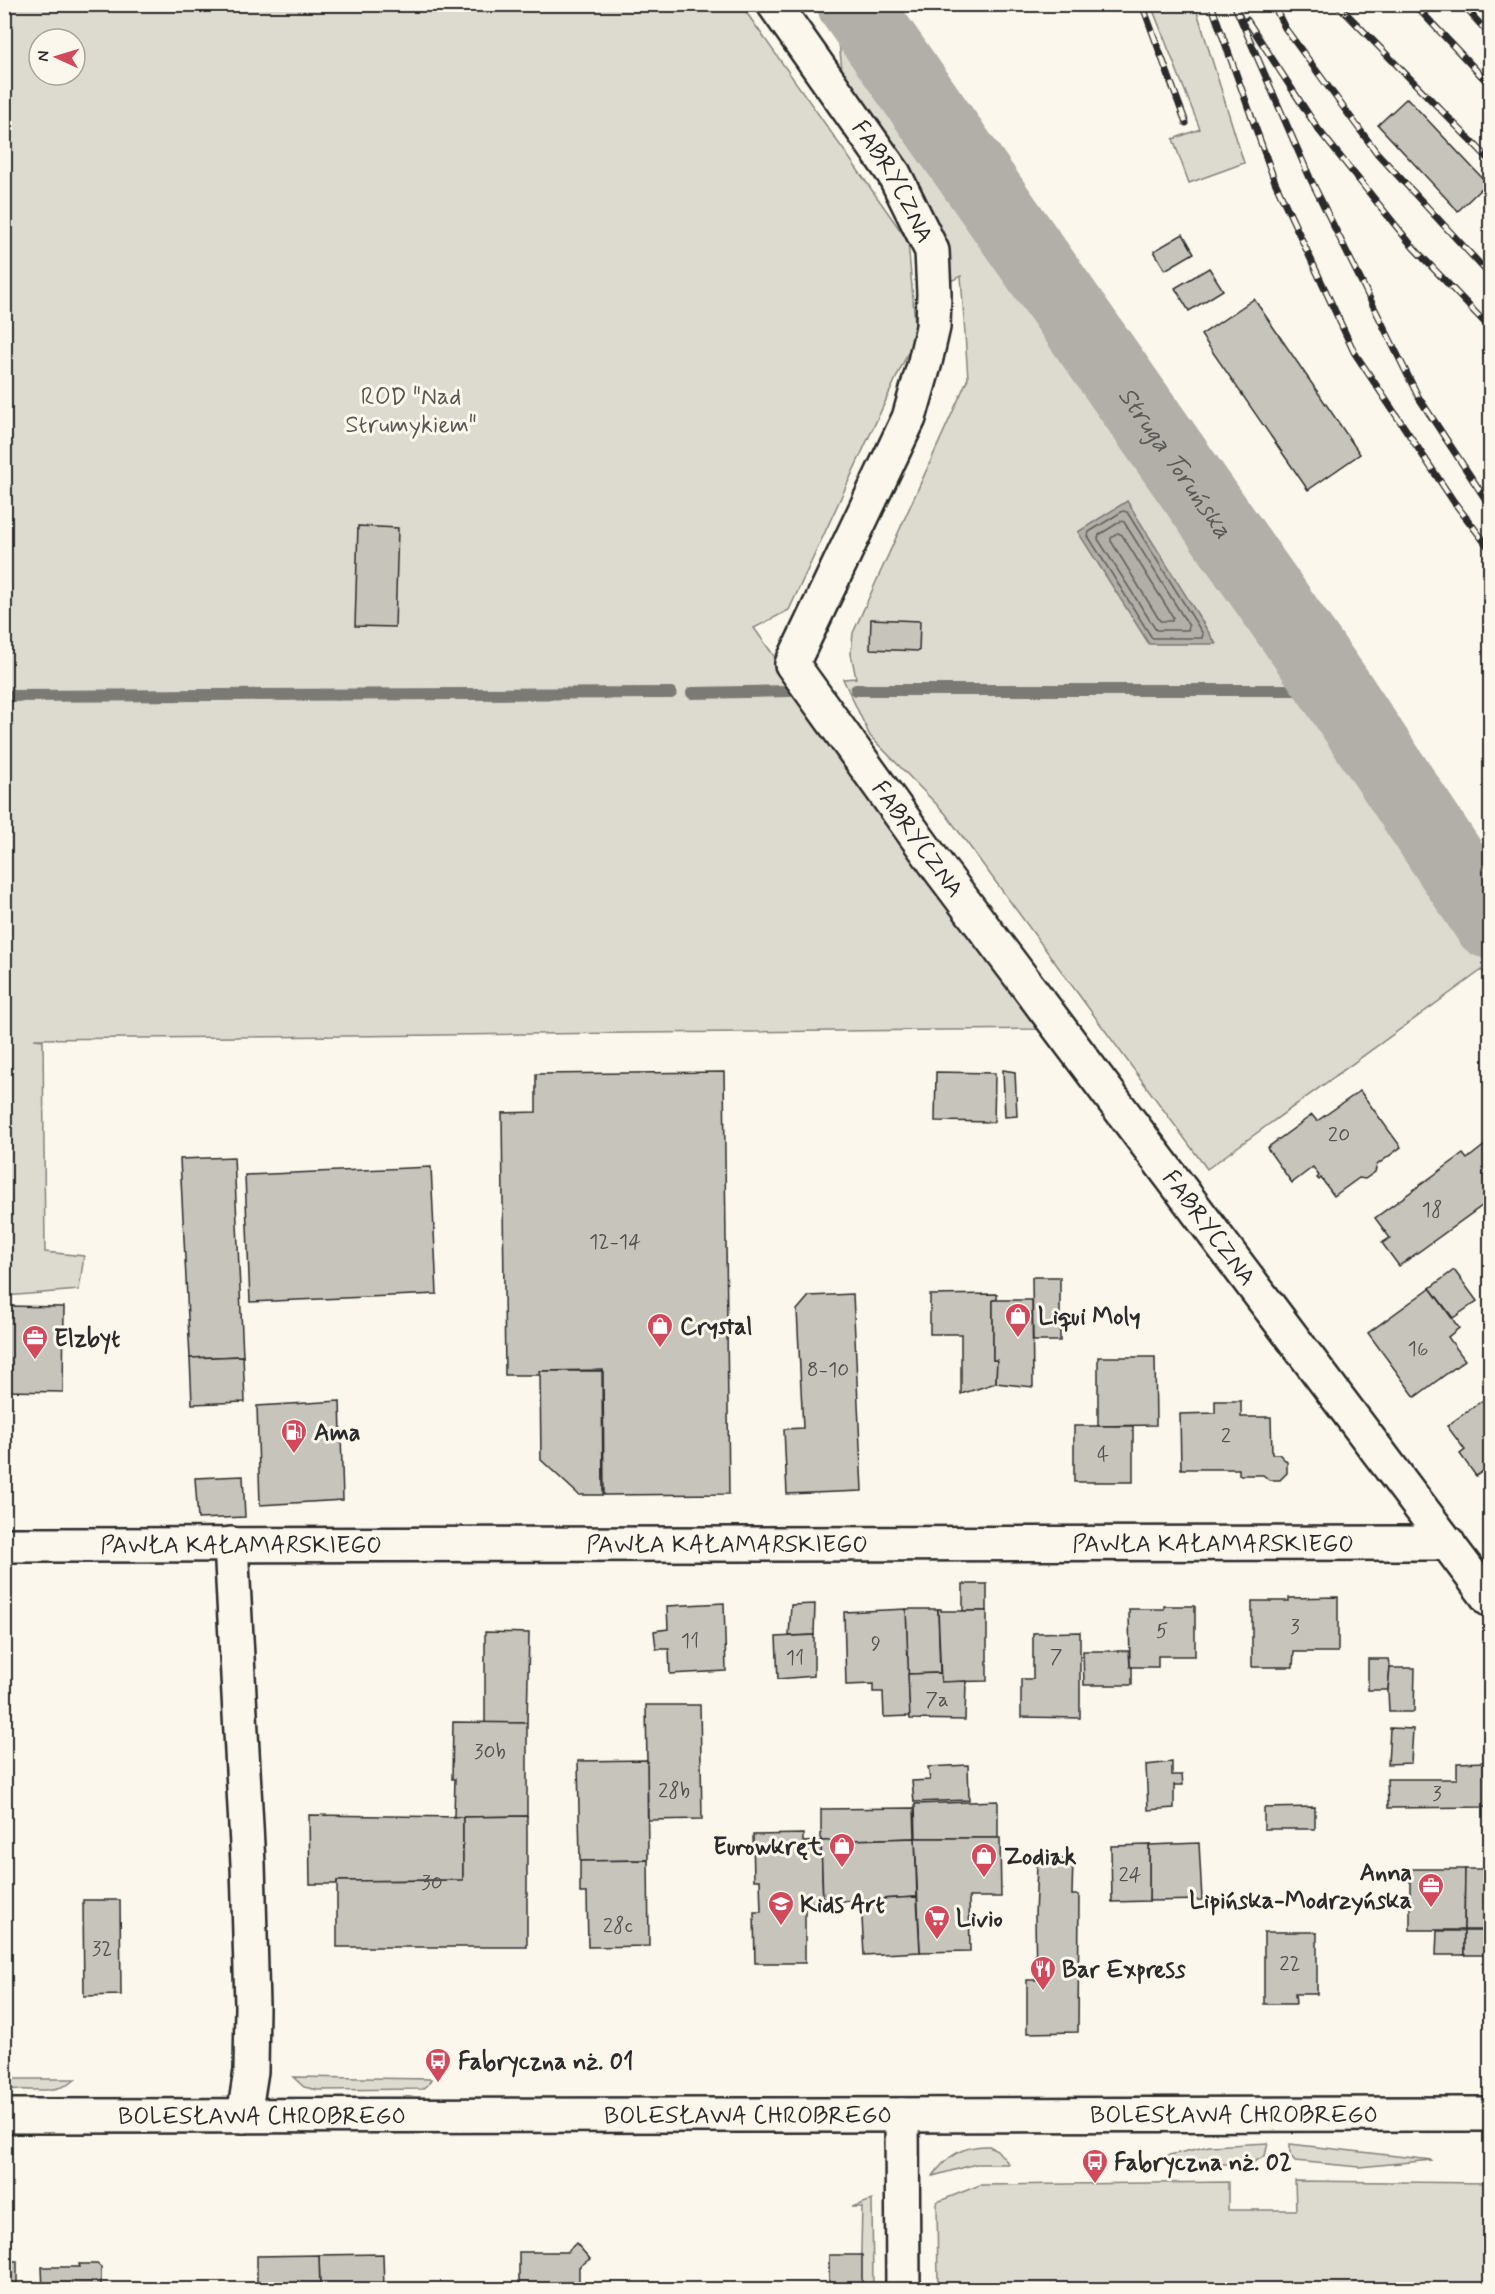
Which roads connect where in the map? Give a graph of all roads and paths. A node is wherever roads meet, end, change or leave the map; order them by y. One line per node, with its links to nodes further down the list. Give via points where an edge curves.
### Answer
1 (774, 4): 2 (street, FABRYCZNA, via 894,174 932,251 934,294 926,362 909,418 792,664 948,880)
2 (1448, 1543): 3 (street, PAWŁA KAŁAMARSKIEGO); 5 (street, FABRYCZNA)
3 (231, 1544): 4 (street, PAWŁA KAŁAMARSKIEGO); 9 (street, via 252,2006 251,2071)
4 (4, 1545)
5 (1491, 1600)
6 (1491, 2114): 7 (street, BOLESŁAWA CHROBREGO)
7 (902, 2115): 9 (street, BOLESŁAWA CHROBREGO); 10 (street)
8 (4, 2116): 9 (street, BOLESŁAWA CHROBREGO)
9 (244, 2116)
10 (903, 2289)

